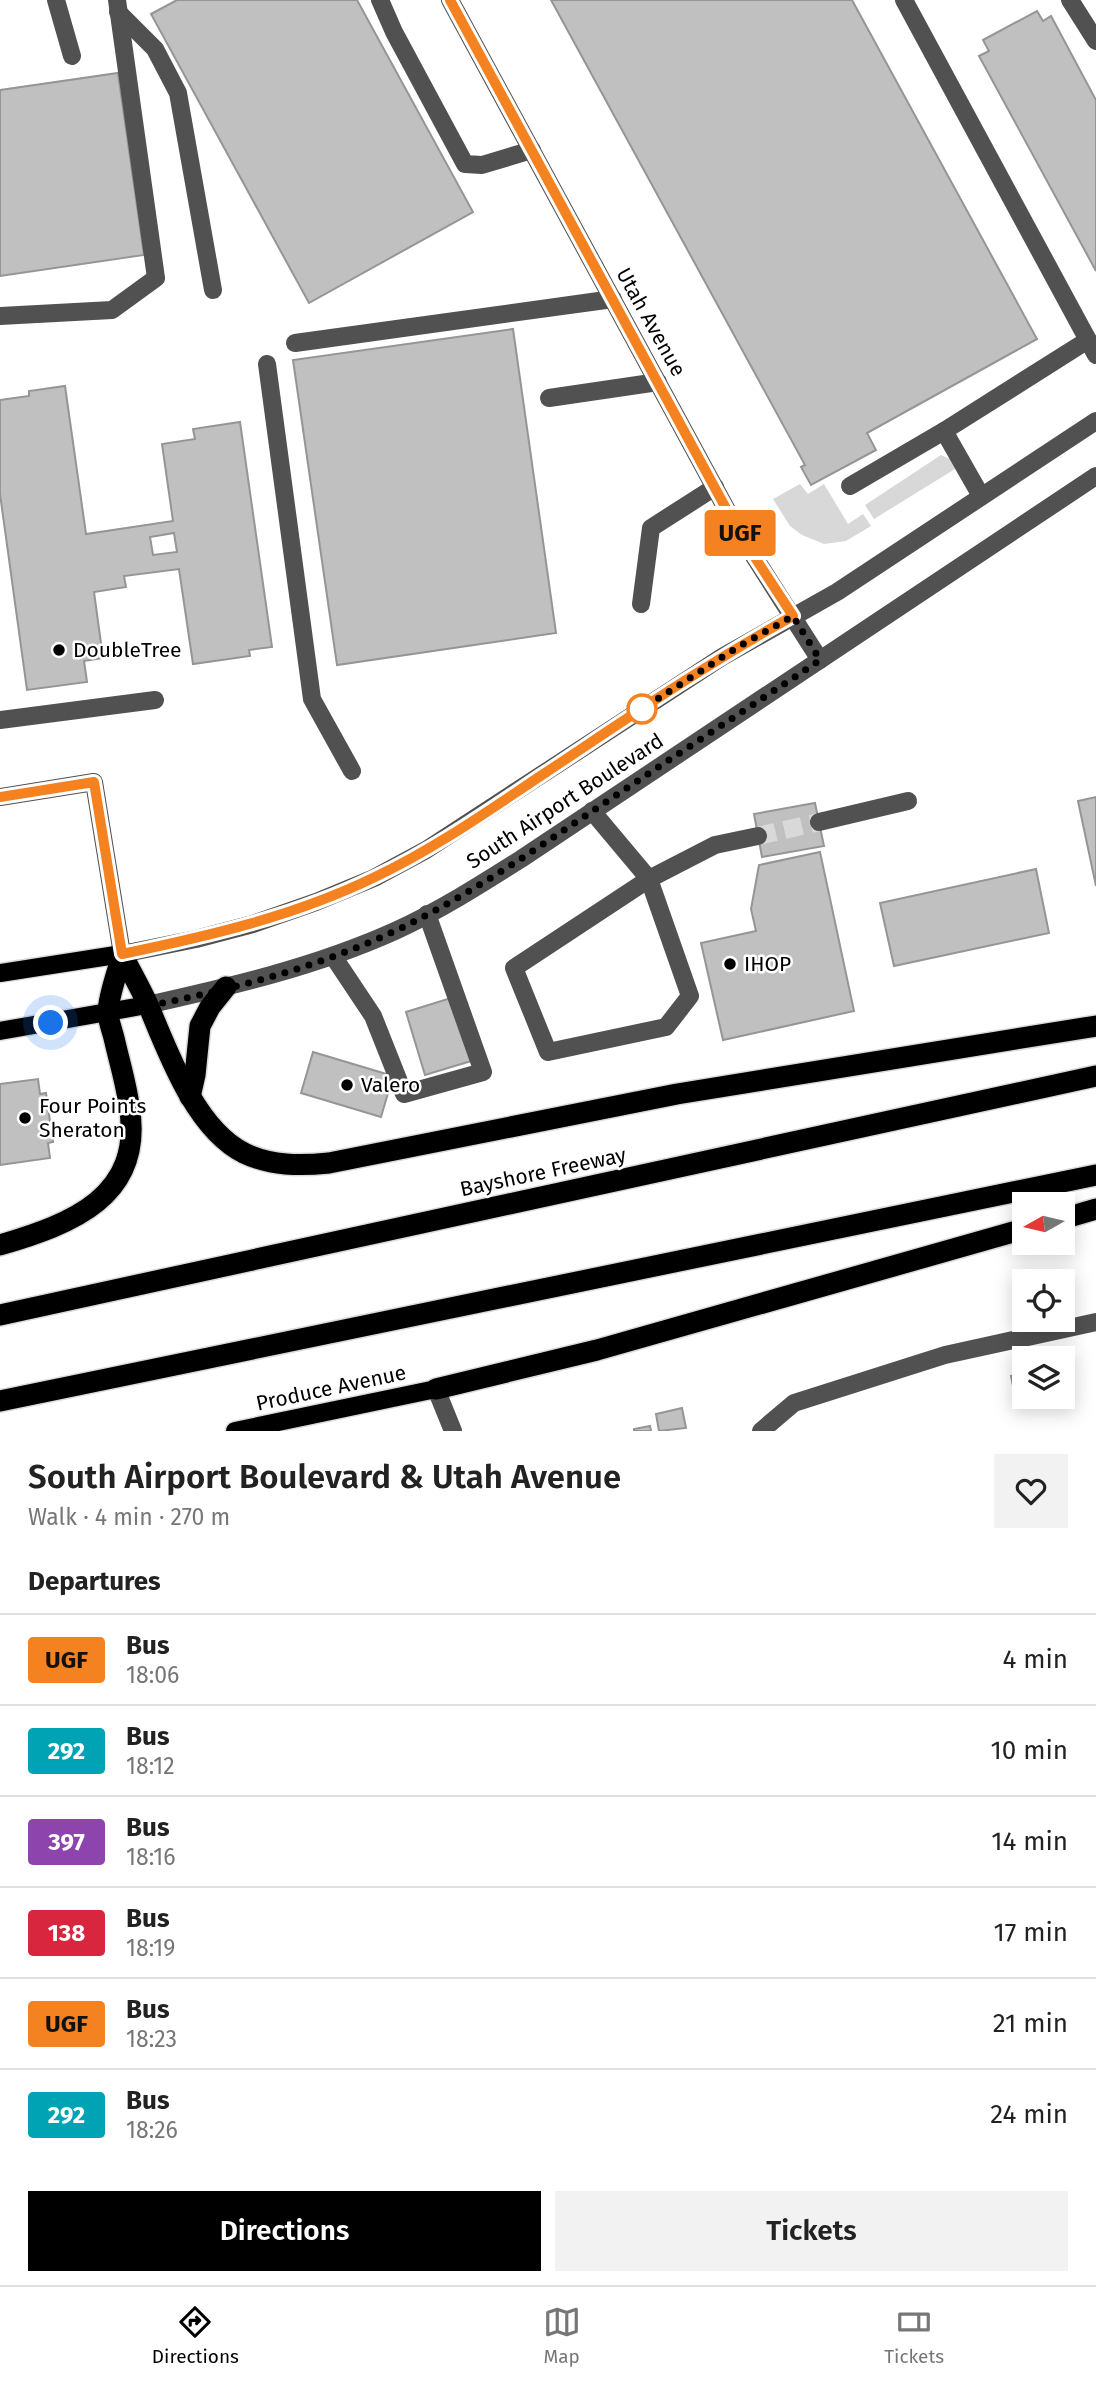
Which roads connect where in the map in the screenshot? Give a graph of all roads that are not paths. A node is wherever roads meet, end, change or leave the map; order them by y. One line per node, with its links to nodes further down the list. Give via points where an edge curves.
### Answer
1 (56, 0): 8 (street)
2 (380, 0): 9 (street, via 465,164)
3 (450, 0): 9 (street, Utah Avenue)
4 (904, 0): 14 (street)
5 (1070, 0): 7 (street)
6 (118, 6): 10 (street, via 155,49 178,93); 12 (street, via 156,278 112,310)
7 (1096, 41)
8 (72, 55)
9 (532, 150): 11 (street, Utah Avenue)
10 (214, 290)
11 (612, 299): 13 (street); 16 (street, Utah Avenue)
12 (0, 316)
13 (295, 344)
14 (1092, 347): 19 (street)
15 (267, 364): 29 (street, via 312,699)
16 (658, 383): 17 (street); 22 (street, Utah Avenue)
17 (549, 398)
18 (1096, 421): 23 (street, South Airport Boulevard)
19 (944, 430): 21 (street); 23 (street)
20 (1096, 476): 26 (street, South Airport Boulevard)
21 (850, 486)
22 (715, 487): 24 (street, via 651,528); 25 (street, Utah Avenue)
23 (981, 496): 25 (street, South Airport Boulevard)
24 (641, 604)
25 (793, 616): 26 (street, Utah Avenue); 37 (street, South Airport Boulevard, via 722,657 426,850 374,878 253,924)
26 (820, 660): 32 (street, South Airport Boulevard)
27 (155, 700): 28 (street)
28 (0, 720)
29 (352, 771)
30 (1, 791): 37 (street, via 94,782)
31 (908, 802): 33 (street)
32 (592, 811): 35 (street); 36 (street, South Airport Boulevard)
33 (819, 822)
34 (758, 836): 35 (street, via 716,845)
35 (649, 879): 35 (street, via 514,968 548,1052 666,1027 690,996)
36 (427, 914): 38 (street, South Airport Boulevard); 38 (street, via 483,1072 404,1094 373,1016)
37 (122, 954): 39 (main road, South Airport Boulevard); 41 (highway); 42 (highway)
38 (333, 956): 40 (street, South Airport Boulevard)
39 (0, 973)
40 (226, 987): 41 (street, South Airport Boulevard); 46 (highway, via 200,1026)
41 (148, 1005): 42 (main road, South Airport Boulevard); 46 (highway)
42 (108, 1012): 44 (main road, South Airport Boulevard); 51 (highway, via 130,1108 131,1139 124,1166 88,1211)
43 (1096, 1026): 46 (highway, via 677,1094 298,1166 267,1162 243,1152 211,1127)
44 (0, 1031)
45 (1096, 1076): 52 (highway, Bayshore Freeway)
46 (190, 1097)
47 (1096, 1175): 55 (highway)
48 (1096, 1209): 49 (highway)
49 (1075, 1215)
50 (1012, 1232): 54 (highway, via 597,1350)
51 (0, 1245)
52 (0, 1315)
53 (1096, 1322): 58 (street, via 945,1355 794,1403)
54 (436, 1389): 56 (main road, Produce Avenue); 57 (street)
55 (0, 1401)
56 (235, 1431)
57 (453, 1431)
58 (761, 1431)

